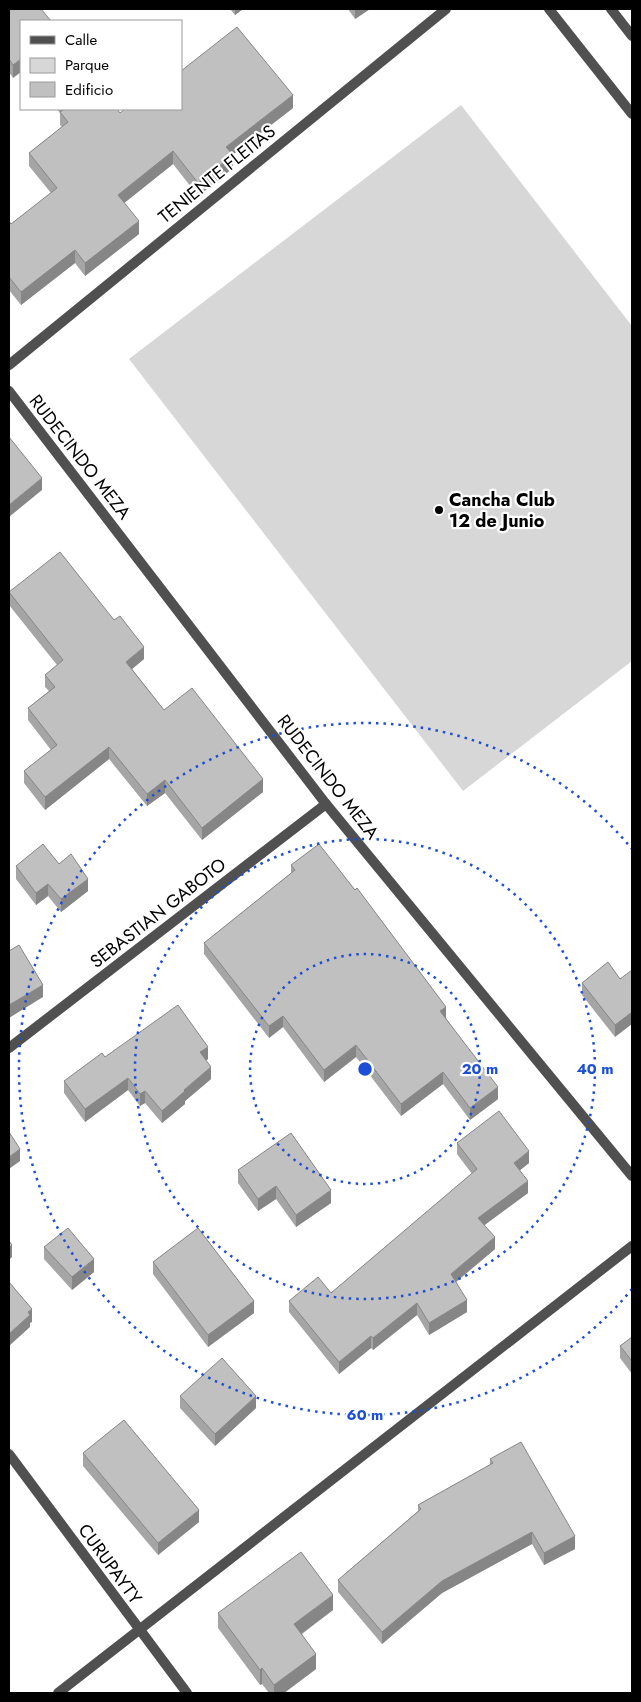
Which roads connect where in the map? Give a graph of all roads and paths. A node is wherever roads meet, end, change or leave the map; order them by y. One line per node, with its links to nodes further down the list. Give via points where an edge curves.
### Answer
1 (446, 9): 6 (street, TENIENTE FLEITAS)
2 (549, 9): 5 (street)
3 (612, 9): 4 (street)
4 (632, 36)
5 (632, 114)
6 (9, 365)
7 (9, 391): 8 (street, RUDECINDO MEZA)
8 (326, 804): 9 (street, SEBASTIAN GABOTO); 10 (street, RUDECINDO MEZA)
9 (9, 1048)
10 (632, 1176)
11 (632, 1246): 13 (street)
12 (9, 1454): 13 (street, CURUPAYTY)
13 (139, 1630): 14 (street); 15 (street, CURUPAYTY)
14 (58, 1693)
15 (186, 1693)

